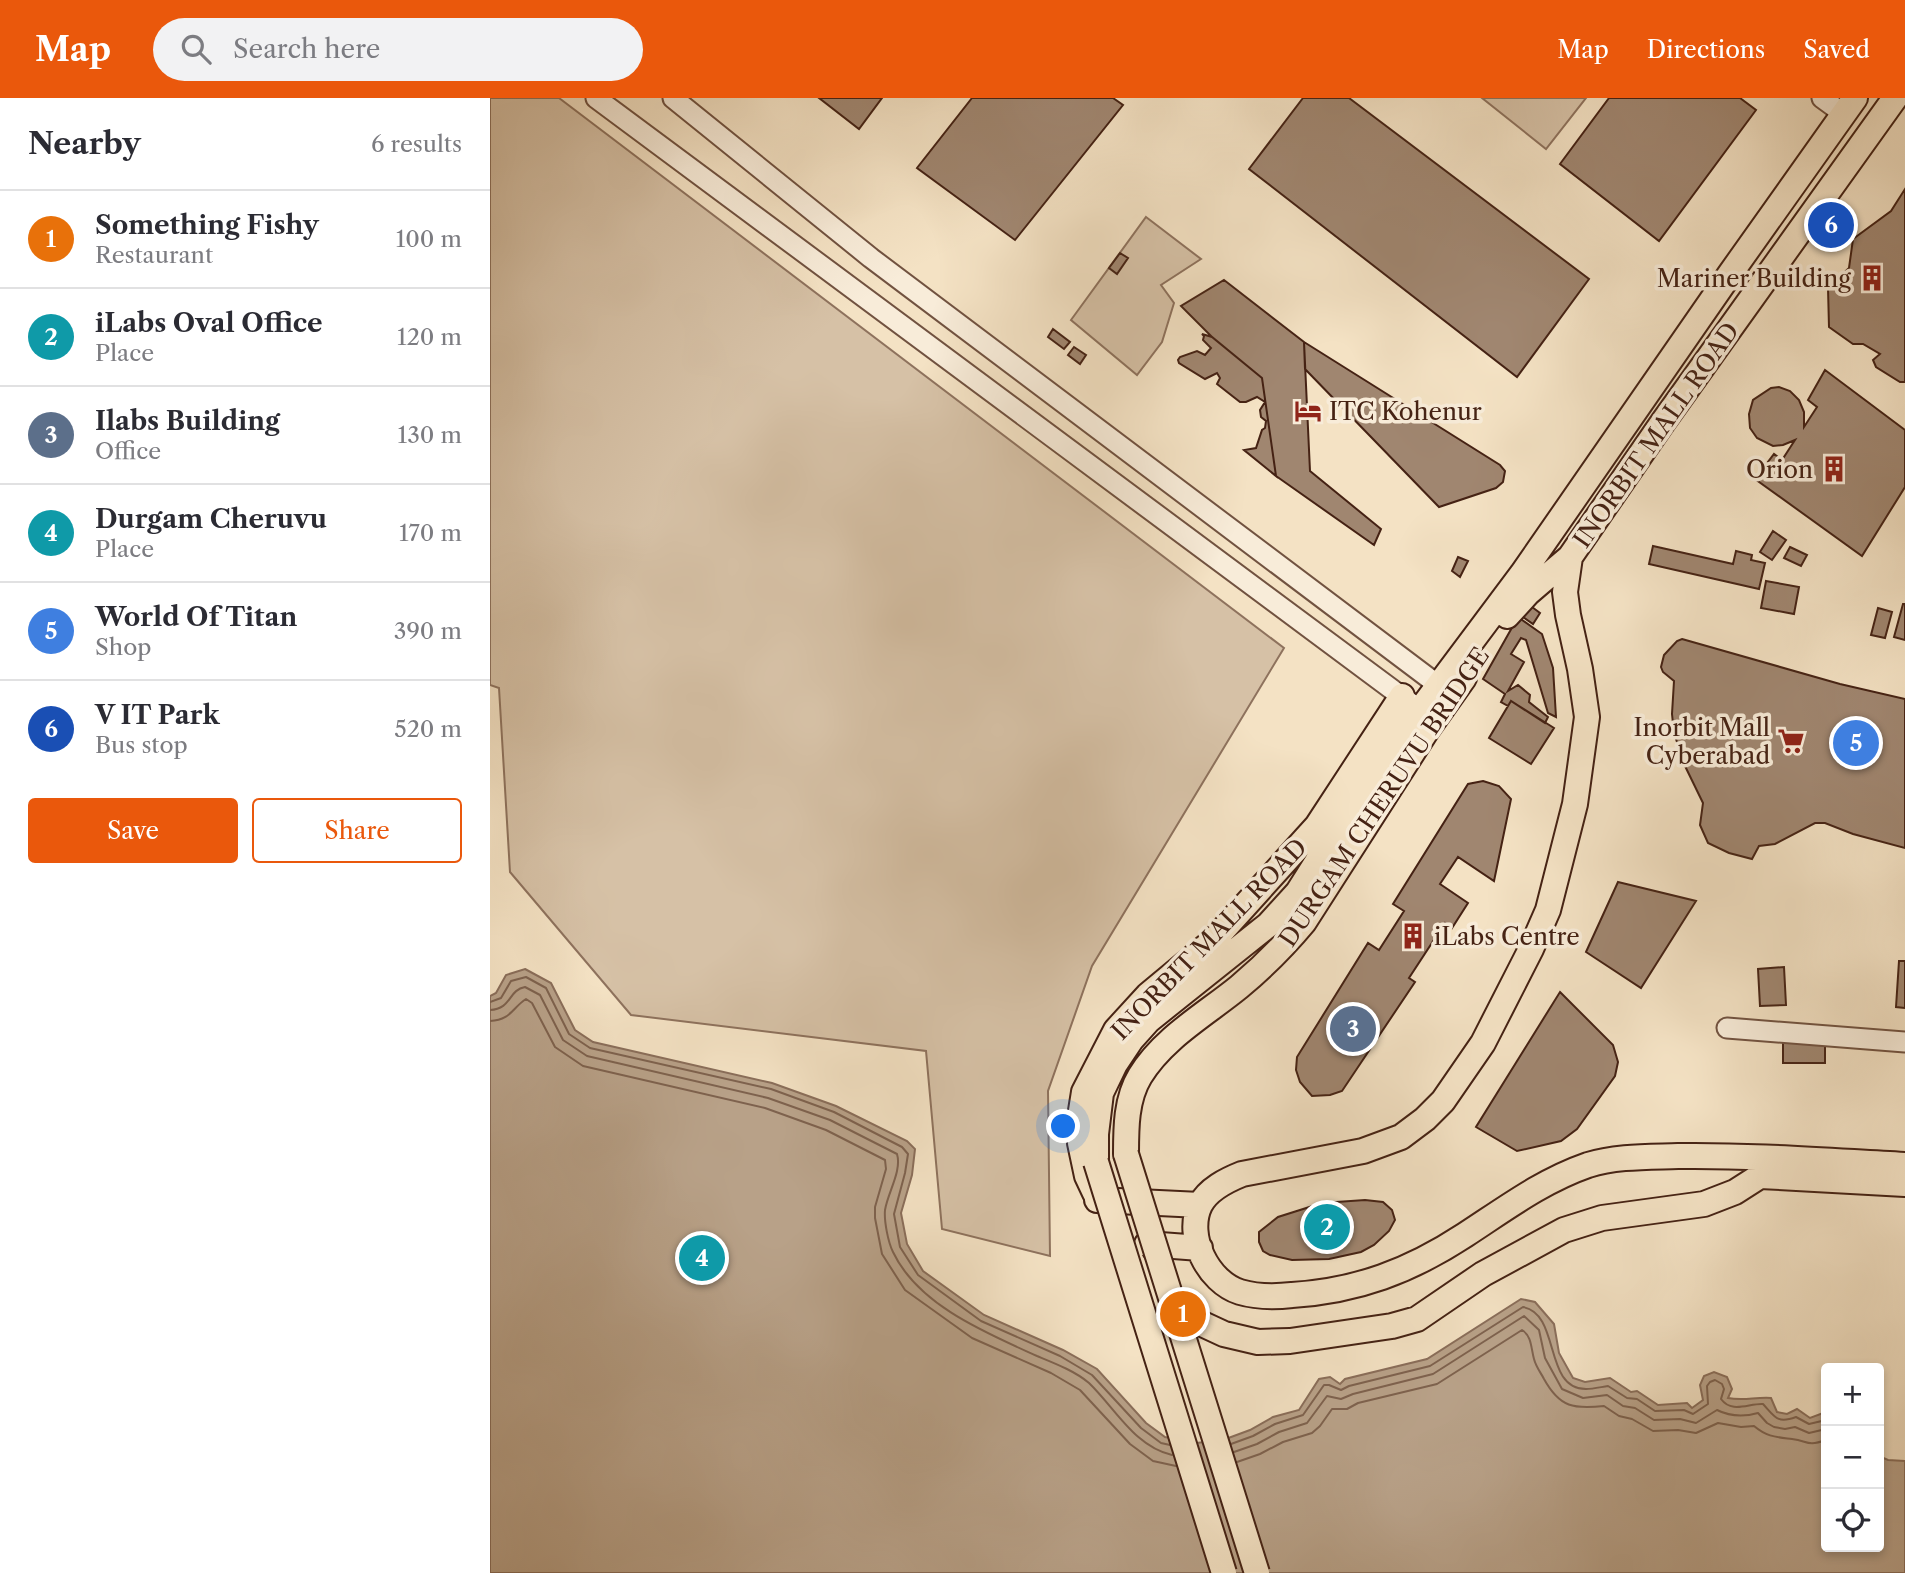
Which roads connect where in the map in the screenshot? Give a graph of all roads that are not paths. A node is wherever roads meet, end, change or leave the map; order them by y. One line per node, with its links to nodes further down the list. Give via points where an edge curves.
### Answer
1 (596, 98): 5 (street)
2 (673, 98): 9 (street, via 871,258)
3 (1822, 98): 6 (street)
4 (1895, 98): 7 (main road, INORBIT MALL ROAD)
5 (621, 105): 10 (street)
6 (1850, 106): 8 (main road, INORBIT MALL ROAD)
7 (1570, 557): 16 (main road, INORBIT MALL ROAD, via 1567,615 1587,717 1575,804 1548,910 1483,1043 1443,1101 1401,1137 1363,1151 1242,1174 1226,1180); 20 (main road, DURGAM CHERUVU BRIDGE, bridge, via 1508,614 1304,922 1239,987 1158,1052 1139,1077 1129,1105 1126,1154)
8 (1469, 643): 9 (main road, DURGAM CHERUVU BRIDGE)
9 (1438, 685): 10 (main road, DURGAM CHERUVU BRIDGE)
10 (1411, 703): 15 (main road, INORBIT MALL ROAD, via 1317,826 1213,941 1148,995 1116,1030 1084,1092 1080,1117 1080,1143); 19 (main road, DURGAM CHERUVU BRIDGE, bridge, via 1298,892 1268,925 1149,1020 1115,1064 1101,1093 1096,1162)
11 (1727, 1028): 12 (street)
12 (1905, 1042)
13 (1905, 1165): 18 (main road, via 1730,1155 1591,1164 1527,1193 1463,1236 1392,1275 1319,1293 1261,1296 1238,1292 1208,1267)
14 (1905, 1184): 15 (main road, INORBIT MALL ROAD, via 1759,1176 1704,1204 1602,1218 1564,1230 1483,1274 1417,1319 1258,1342 1224,1334 1168,1308 1130,1259)
15 (1097, 1200): 16 (main road)
16 (1200, 1205): 18 (main road)
17 (1147, 1244): 18 (main road)
18 (1200, 1248)
19 (1224, 1573)
20 (1257, 1573)

